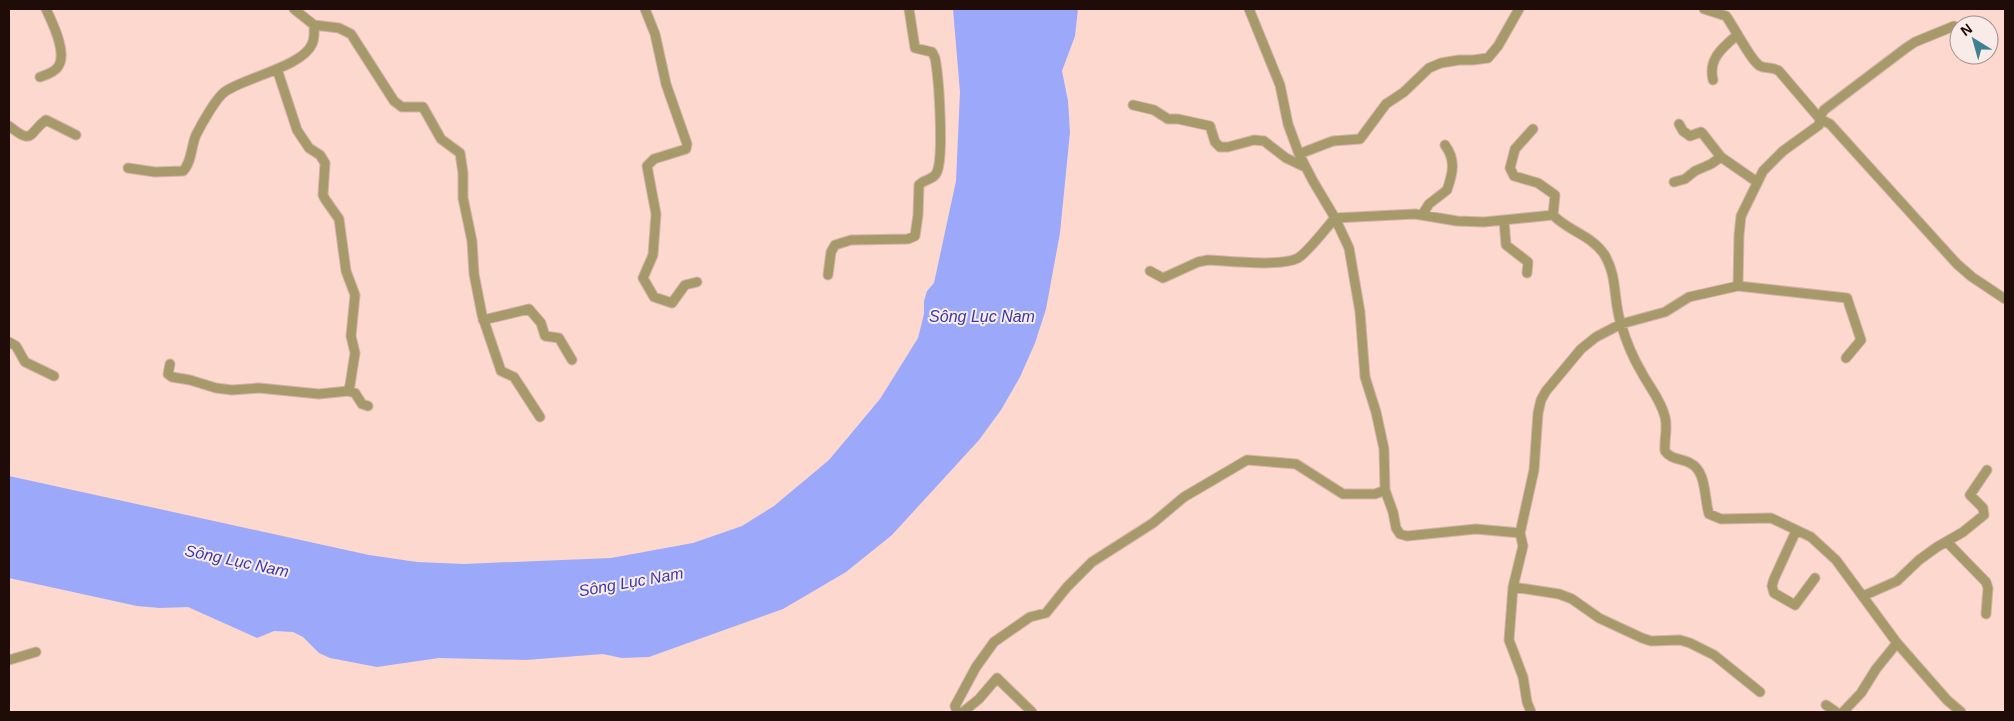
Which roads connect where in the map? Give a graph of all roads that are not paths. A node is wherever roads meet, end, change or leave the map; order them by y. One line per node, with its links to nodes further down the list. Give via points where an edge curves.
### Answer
1 (46, 9): 12 (street, via 57,31 60,61 56,69)
2 (294, 9): 8 (street)
3 (645, 9): 34 (street, via 687,147 654,159 647,166 656,214 653,255 643,278 654,297 672,303 683,287)
4 (909, 9): 33 (street, via 915,48 932,52 935,58 940,134 938,171 919,186 915,236 908,239 851,240 835,245 830,252)
5 (1249, 9): 21 (street, via 1277,78)
6 (1519, 9): 21 (street, via 1488,58 1435,65 1386,104 1360,139 1332,141)
7 (1704, 9): 10 (street, via 1726,16)
8 (314, 25): 11 (street, via 313,42 307,51); 37 (street, via 339,28 351,34 394,101 402,107 423,107 441,139 460,153 463,198)
9 (1949, 28): 15 (street, via 1915,42 1831,104 1822,112)
10 (1736, 35): 13 (street, via 1712,62); 15 (street, via 1757,64 1779,71)
11 (277, 69): 24 (street, via 222,94 197,133 183,171 154,172); 44 (street, via 297,130 325,163 323,194 339,219 346,271 354,295 351,336 355,353)
12 (40, 77)
13 (1713, 80)
14 (1133, 105): 23 (street, via 1154,110 1168,118 1210,126 1220,147 1264,141 1286,158)
15 (1820, 119): 26 (street, via 1817,127 1772,160); 36 (street, via 1830,124 1957,264)
16 (1679, 124): 22 (street, via 1690,136 1701,132)
17 (9, 126): 19 (street, via 22,136 28,136 46,120)
18 (1533, 129): 28 (street, via 1515,149 1510,168 1514,176 1538,183 1555,195)
19 (76, 135)
20 (1445, 145): 27 (street, via 1453,159 1447,190)
21 (1299, 154): 23 (street)
22 (1721, 157): 25 (street, via 1685,179); 26 (street)
23 (1306, 167): 29 (street)
24 (128, 168)
25 (1674, 182)
26 (1757, 182): 35 (street, via 1741,216)
27 (1422, 214): 29 (street); 30 (street, via 1466,221)
28 (1553, 215): 30 (street); 38 (street, via 1563,225 1593,242 1605,256 1611,269)
29 (1335, 218): 31 (street, via 1303,254 1292,260 1208,260 1163,278); 48 (street, via 1349,248 1354,272 1364,377 1384,449)
30 (1504, 220): 32 (street, via 1506,245 1528,262)
31 (1150, 271)
32 (1527, 273)
33 (828, 275)
34 (697, 282)
35 (1738, 286): 38 (street, via 1689,297 1665,312); 40 (street, via 1847,298 1861,340)
36 (2005, 299)
37 (483, 320): 41 (street, via 529,309 545,336 559,338); 46 (street, via 501,371 514,377)
38 (1621, 324): 49 (street, via 1642,373 1663,409 1667,424 1665,451 1672,457 1690,462 1700,473 1709,514 1721,520 1771,518); 50 (street, via 1586,344 1546,391 1538,413 1534,470)
39 (9, 342): 43 (street, via 16,346 25,362)
40 (1846, 358)
41 (572, 360)
42 (170, 364): 44 (street, via 168,374 172,377 216,388 259,388 319,394)
43 (54, 376)
44 (348, 391): 45 (street, via 355,393 362,404)
45 (368, 406)
46 (540, 416)
47 (1987, 470): 51 (street, via 1970,495 1984,508 1984,514)
48 (1385, 490): 50 (street, via 1396,528 1403,536 1476,529); 61 (street, via 1376,494 1343,494 1296,464 1242,461 1184,497 1154,523 1092,562 1046,614 1030,617 999,638 976,668 955,706)
49 (1796, 531): 52 (street, via 1774,579 1774,593 1795,605); 54 (street, via 1811,537 1836,560)
50 (1520, 533): 53 (street, via 1522,552)
51 (1946, 542): 54 (street, via 1919,560 1897,581); 55 (street, via 1986,582)
52 (1815, 578)
53 (1514, 587): 59 (street, via 1572,599 1599,618 1651,641 1690,643 1714,655); 64 (street, via 1510,644 1523,677)
54 (1863, 596): 56 (street)
55 (1986, 614)
56 (1897, 643): 66 (street); 67 (street)
57 (36, 652): 58 (street)
58 (9, 660)
59 (1760, 692)
60 (1826, 705): 65 (street)
61 (957, 712)
62 (963, 712): 63 (street, via 997,678)
63 (1032, 712)
64 (1531, 712)
65 (1836, 712)
66 (1843, 712)
67 (1961, 712)

